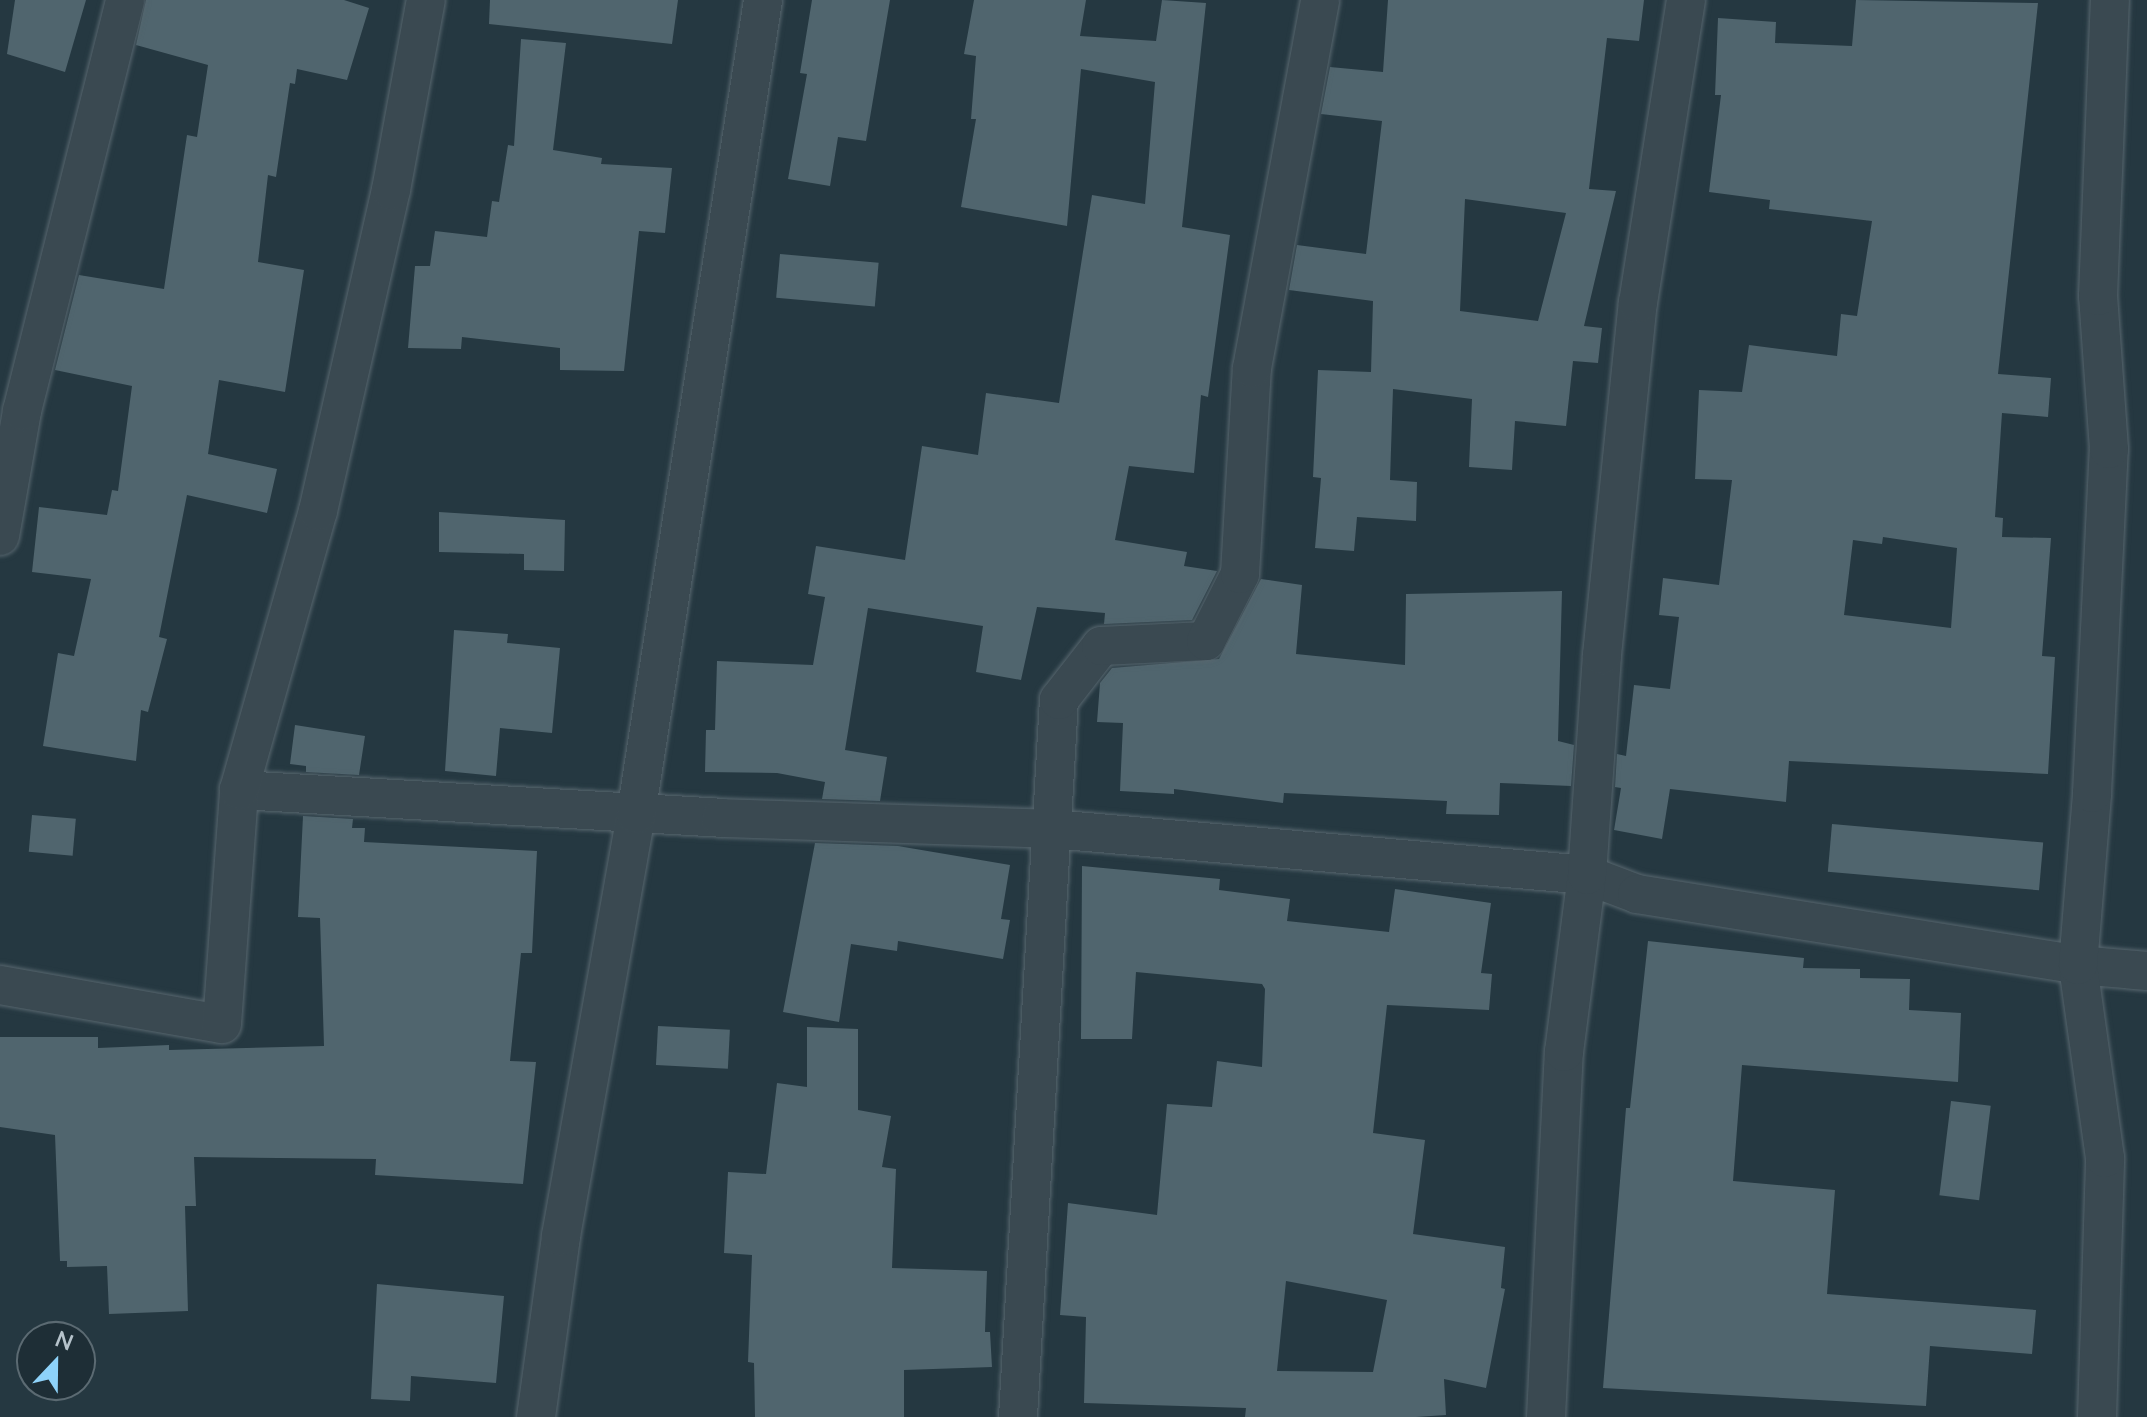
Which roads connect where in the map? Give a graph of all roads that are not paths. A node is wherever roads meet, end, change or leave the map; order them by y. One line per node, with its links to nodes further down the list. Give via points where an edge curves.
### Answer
1 (125, 0): 7 (street)
2 (426, 0): 9 (street, via 391,190 318,511)
3 (763, 0): 10 (street)
4 (1320, 0): 11 (street, via 1252,368 1240,574 1206,641 1101,646 1059,700)
5 (1686, 0): 12 (street, via 1638,303 1602,655)
6 (2110, 0): 13 (street, via 2098,296 2109,449)
7 (7, 474): 8 (street)
8 (0, 536)
9 (239, 790): 10 (street); 15 (street, via 222,1024)
10 (636, 814): 11 (street); 16 (street, via 561,1236)
11 (1052, 829): 12 (street); 17 (street)
12 (1587, 875): 13 (street, via 1637,894); 18 (street, via 1564,1052)
13 (2078, 965): 14 (street); 19 (street, via 2105,1158)
14 (2147, 971)
15 (0, 985)
16 (536, 1417)
17 (1018, 1417)
18 (1546, 1417)
19 (2097, 1417)

